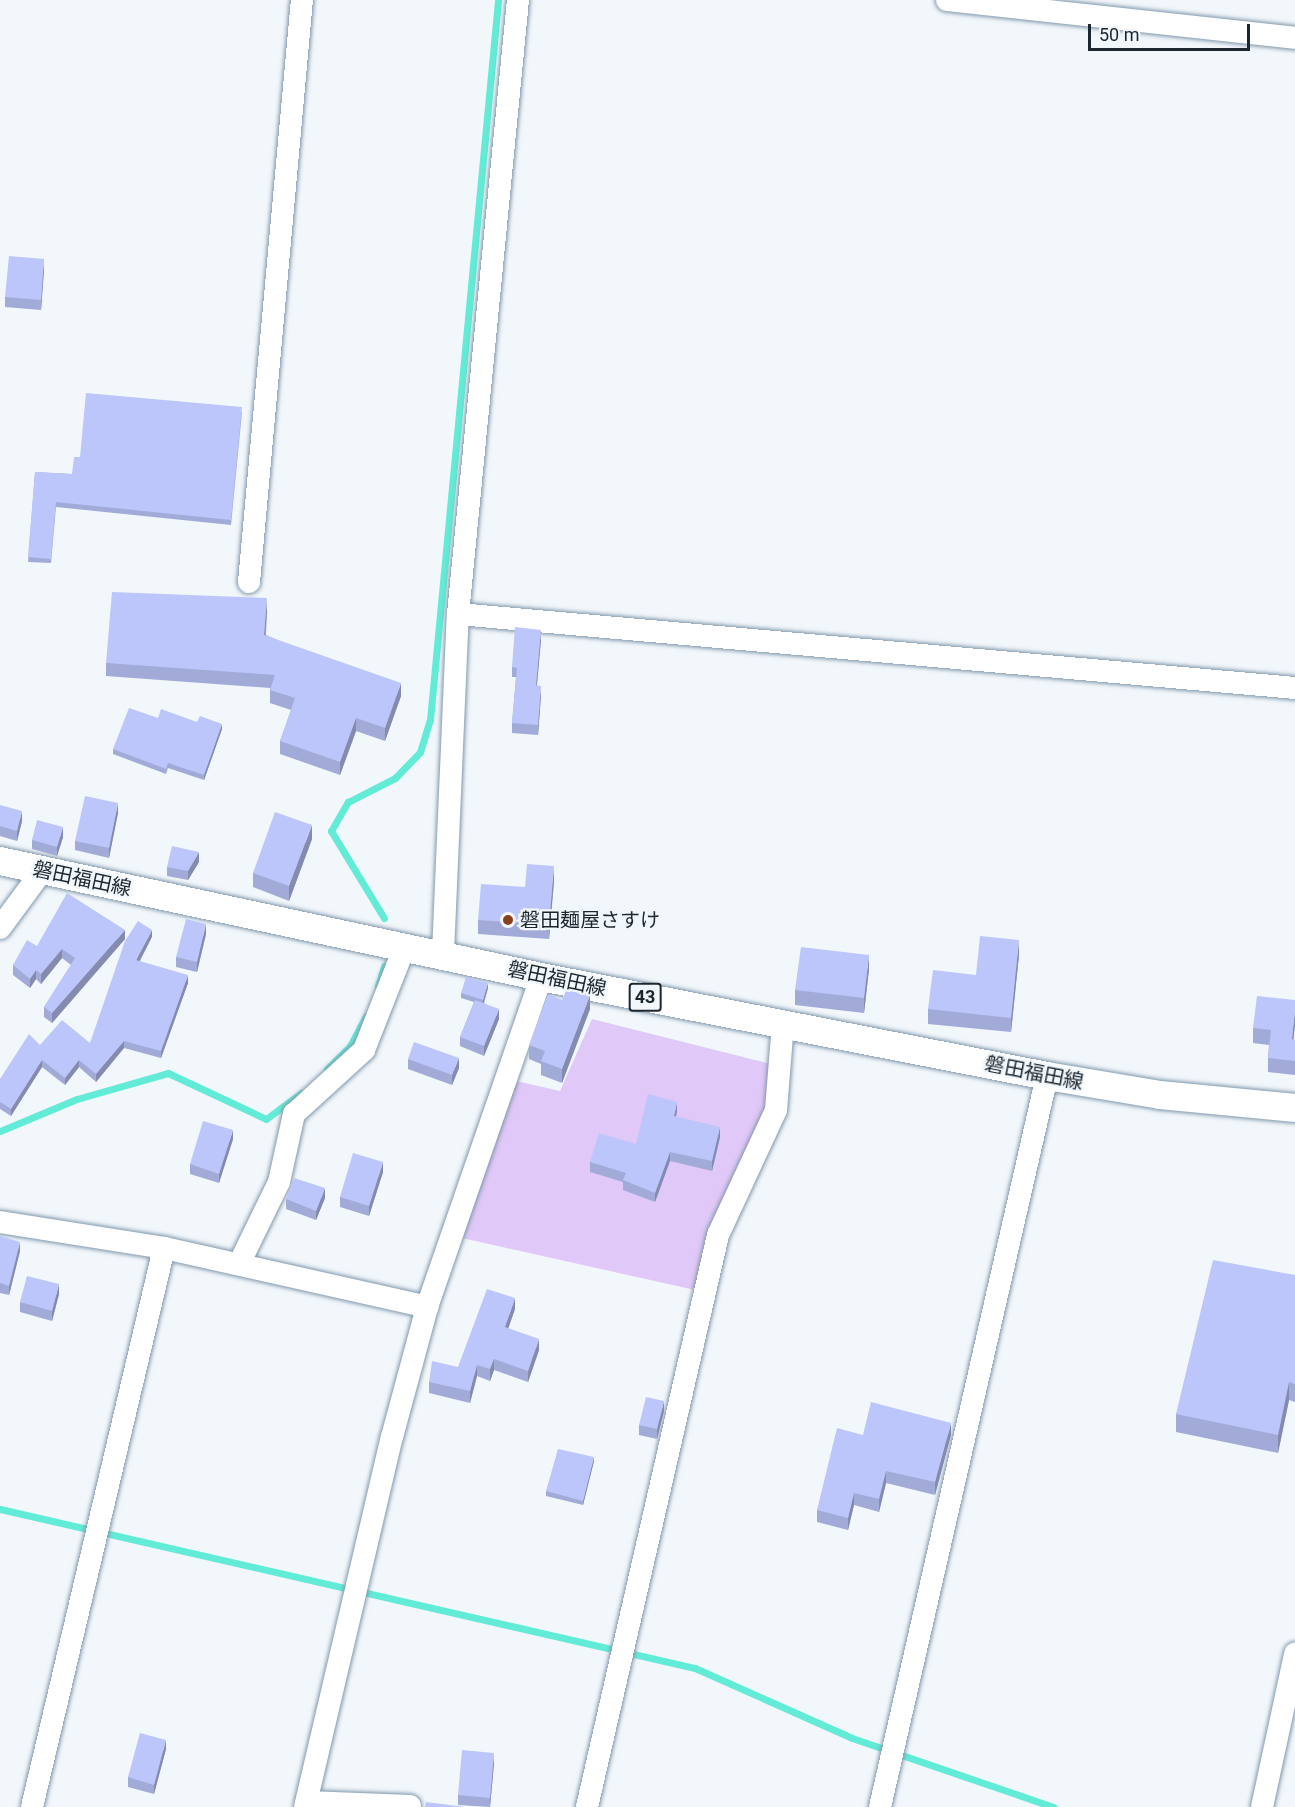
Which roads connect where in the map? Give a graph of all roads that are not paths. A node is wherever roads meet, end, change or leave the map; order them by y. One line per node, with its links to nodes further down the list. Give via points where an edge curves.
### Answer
1 (302, 0): 5 (street)
2 (518, 0): 6 (street)
3 (947, 0): 4 (street)
4 (1295, 38)
5 (249, 582)
6 (458, 614): 7 (street); 12 (street)
7 (1295, 688)
8 (0, 861): 9 (main road, 磐田福田線 / 43)
9 (42, 871): 10 (street); 11 (main road, 磐田福田線 / 43)
10 (0, 928)
11 (405, 946): 12 (main road, 磐田福田線 / 43); 19 (street, via 364,1050 294,1113 279,1182)
12 (442, 953): 13 (main road, 磐田福田線 / 43)
13 (542, 977): 14 (main road, 磐田福田線 / 43); 20 (street)
14 (783, 1023): 15 (main road, 磐田福田線 / 43); 25 (street, via 776,1110 718,1235)
15 (1047, 1076): 16 (main road, 磐田福田線 / 43, via 1160,1095); 26 (street)
16 (1295, 1108)
17 (0, 1222): 18 (street)
18 (164, 1248): 19 (street); 24 (street)
19 (238, 1264): 20 (street)
20 (427, 1307): 22 (street, via 392,1437)
21 (1295, 1654): 27 (street)
22 (306, 1805): 23 (street)
23 (410, 1806)
24 (32, 1807)
25 (587, 1807)
26 (880, 1807)
27 (1262, 1807)

